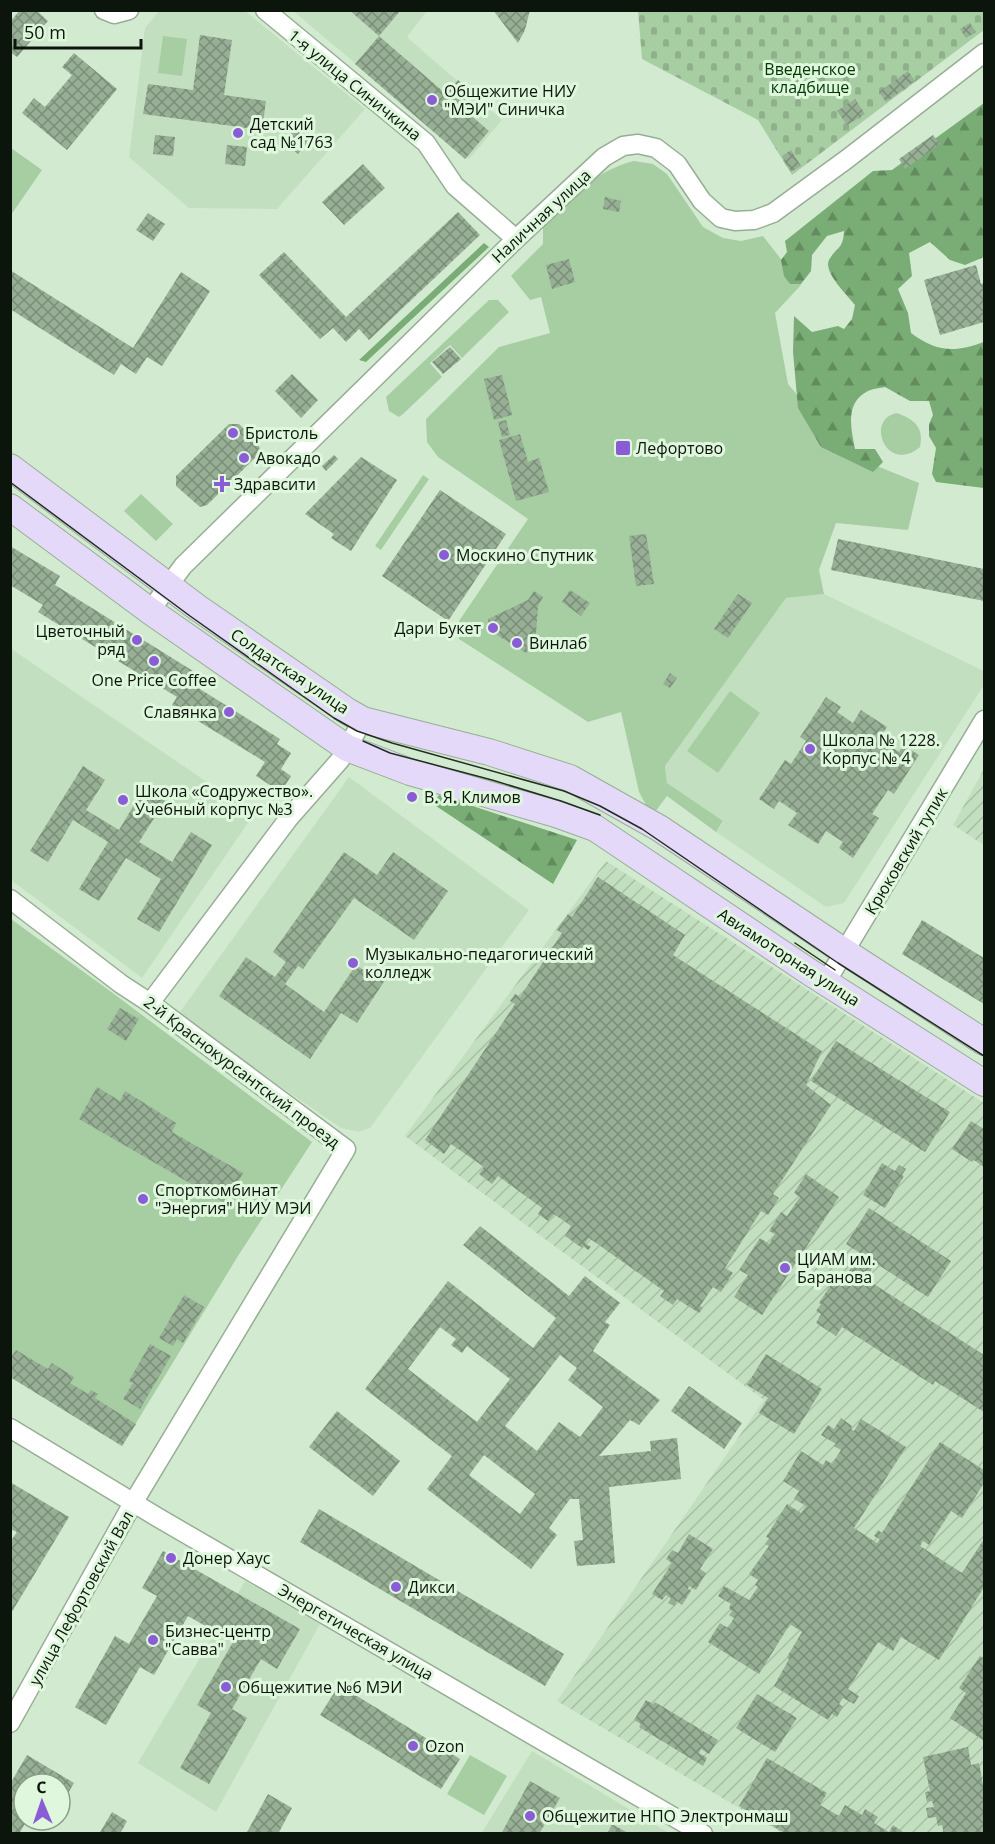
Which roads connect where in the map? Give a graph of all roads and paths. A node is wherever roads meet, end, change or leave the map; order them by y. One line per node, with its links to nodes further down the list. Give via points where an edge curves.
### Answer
1 (104, 10): 2 (street, via 114,14)
2 (129, 10)
3 (265, 10): 5 (street, 1-я улица Синичкина, via 426,143 455,186)
4 (984, 53): 5 (street, Наличная улица, via 773,213 754,220 721,218 702,201 667,155 638,144 623,146 604,157)
5 (516, 239): 8 (street, Наличная улица, via 183,566)
6 (10, 467): 8 (main road, Солдатская улица)
7 (10, 507): 9 (main road, Солдатская улица)
8 (168, 586): 9 (street, Наличная улица); 10 (main road, Солдатская улица)
9 (150, 611): 12 (main road, Солдатская улица)
10 (363, 720): 12 (street); 13 (main road, Солдатская улица, via 489,752 570,778)
11 (984, 720): 16 (street, Крюковский тупик)
12 (347, 748): 14 (main road, Солдатская улица, via 410,772); 18 (street, via 289,818)
13 (607, 798): 16 (main road, Авиамоторная улица, via 659,828)
14 (595, 828): 17 (main road, Авиамоторная улица)
15 (10, 898): 18 (street, 2-й Краснокурсантский проезд)
16 (845, 952): 17 (street, Крюковский тупик); 19 (main road, Авиамоторная улица)
17 (826, 982): 20 (main road, Авиамоторная улица)
18 (150, 1003): 22 (street, 2-й Краснокурсантский проезд, via 346,1149)
19 (984, 1042)
20 (984, 1083)
21 (10, 1428): 22 (street, Энергетическая улица)
22 (133, 1503): 23 (street, улица Лефортовский Вал); 24 (street, Энергетическая улица)
23 (10, 1723)
24 (703, 1833)

